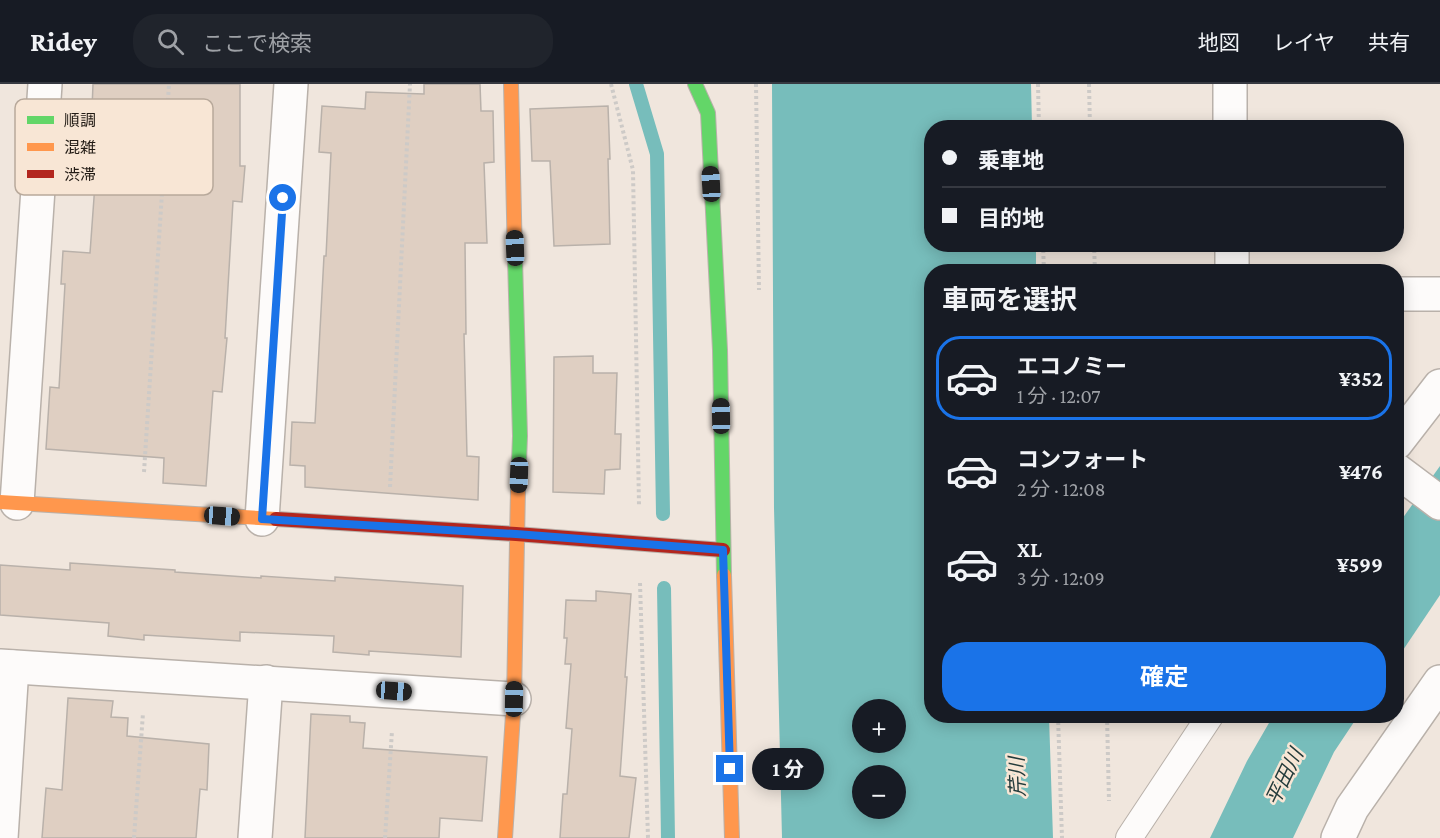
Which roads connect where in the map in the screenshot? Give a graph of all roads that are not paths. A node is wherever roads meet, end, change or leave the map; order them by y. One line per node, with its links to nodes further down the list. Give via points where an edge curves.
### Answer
1 (45, 84): 6 (street)
2 (291, 84): 16 (street)
3 (511, 84): 17 (street, via 520,436)
4 (695, 84): 18 (street, via 708,113 720,350)
5 (1230, 84): 7 (street)
6 (44, 99)
7 (1230, 120)
8 (35, 195): 14 (street)
9 (1404, 294): 10 (street)
10 (1440, 294)
11 (1440, 386): 12 (street)
12 (1404, 449)
13 (1404, 468): 15 (street)
14 (9, 502): 16 (street)
15 (1440, 503)
16 (262, 519): 17 (street)
17 (516, 534): 18 (street); 22 (street)
18 (723, 550): 27 (street)
19 (6, 666): 20 (street); 24 (street)
20 (266, 682): 22 (street); 25 (street)
21 (1440, 682): 29 (street, via 1352,808)
22 (514, 699): 26 (street)
23 (1205, 723): 28 (lane)
24 (1, 838)
25 (255, 838)
26 (505, 838)
27 (732, 838)
28 (1129, 838)
29 (1338, 838)

